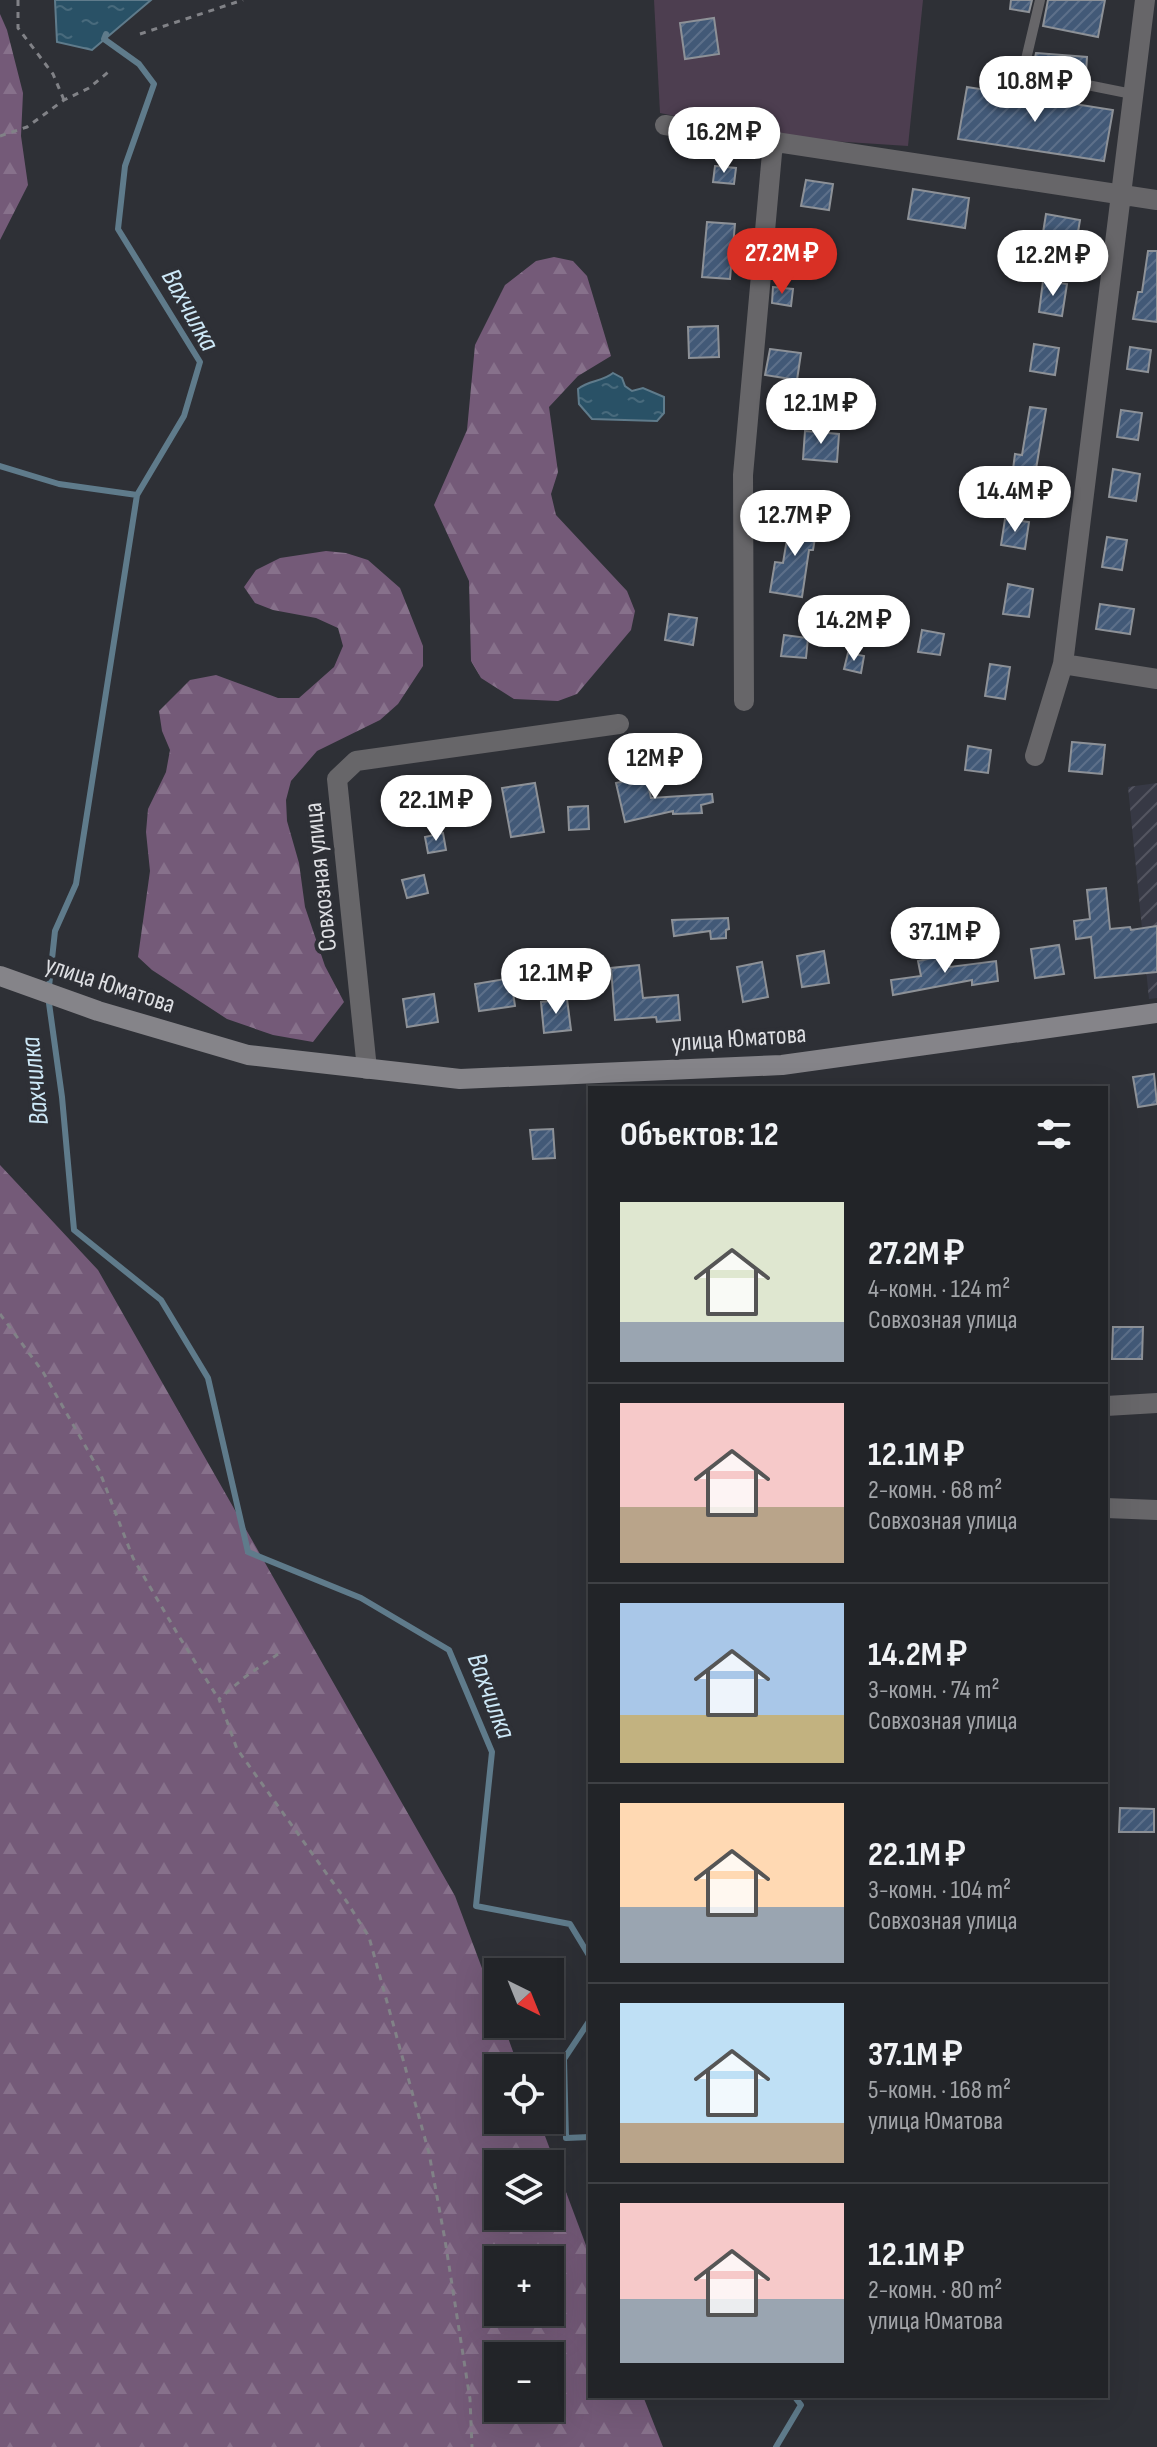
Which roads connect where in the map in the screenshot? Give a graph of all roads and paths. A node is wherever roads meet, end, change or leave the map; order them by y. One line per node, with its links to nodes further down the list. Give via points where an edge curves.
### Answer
1 (18, 0): 8 (path, via 18,28 53,74)
2 (243, 0): 5 (path)
3 (1040, 0): 7 (lane, via 1023,72)
4 (1145, 0): 7 (street)
5 (140, 34)
6 (112, 69): 8 (path)
7 (1132, 94): 12 (street)
8 (64, 100): 10 (path, via 27,127)
9 (665, 125): 11 (street)
10 (0, 136)
11 (773, 142): 12 (street); 16 (street, via 743,475)
12 (1121, 194): 13 (street); 14 (street)
13 (1157, 200)
14 (1063, 664): 15 (street); 18 (street)
15 (1157, 679)
16 (744, 701)
17 (619, 724): 21 (street, Совхозная улица, via 356,761 337,779)
18 (1035, 756)
19 (5, 978): 21 (main road, улица Юматова, via 248,1055)
20 (1157, 1013): 21 (main road, улица Юматова, via 782,1065 460,1079)
21 (367, 1069)
22 (0, 1314): 28 (path, via 43,1372 99,1470 133,1558)
23 (1157, 1403): 24 (street)
24 (1108, 1406)
25 (1108, 1508): 26 (street)
26 (1157, 1510)
27 (278, 1654): 28 (path)
28 (219, 1699): 29 (path, via 237,1749 369,1937 429,2153 470,2399)
29 (472, 2447)

